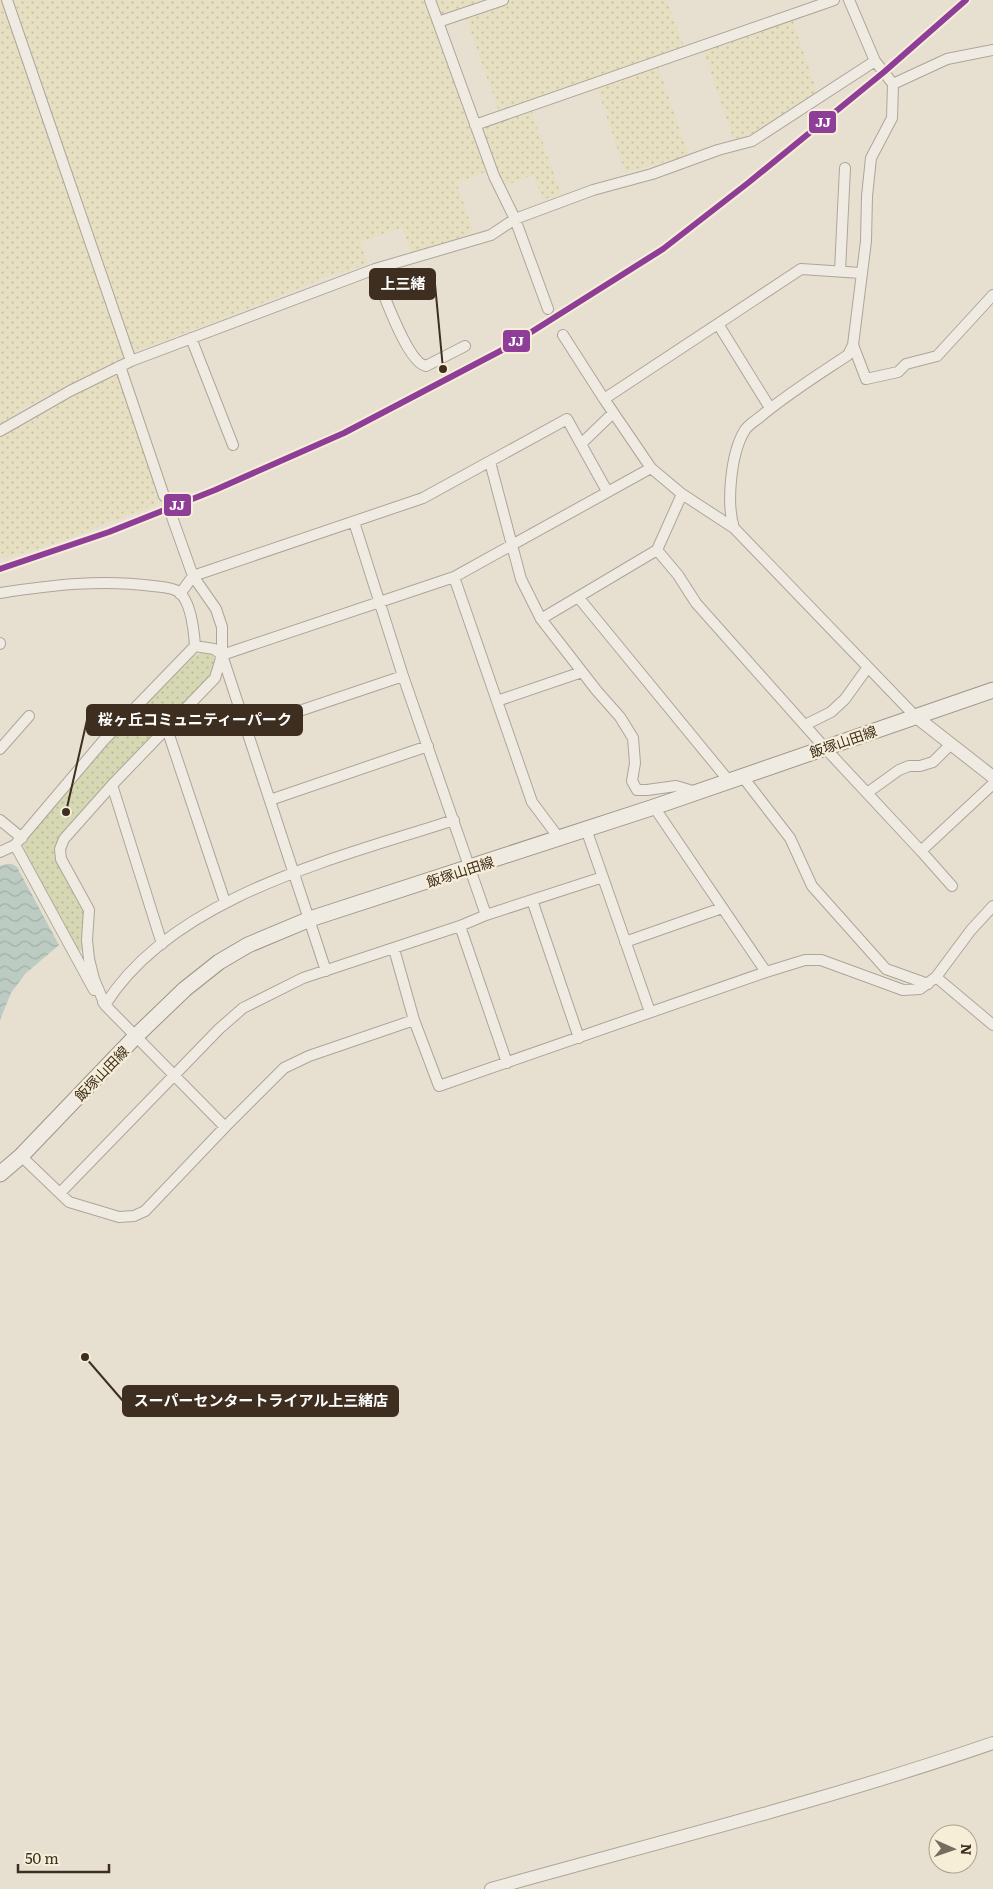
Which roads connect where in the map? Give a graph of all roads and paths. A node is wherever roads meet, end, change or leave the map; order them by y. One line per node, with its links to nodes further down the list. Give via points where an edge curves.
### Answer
1 (7, 0): 23 (street)
2 (430, 0): 6 (street)
3 (503, 0): 6 (street)
4 (834, 0): 10 (street)
5 (849, 0): 8 (street)
6 (438, 22): 10 (street)
7 (993, 50): 9 (street, via 947,59)
8 (875, 61): 9 (street); 12 (street, via 752,141 593,190)
9 (893, 84): 15 (street, via 892,118 871,158)
10 (475, 124): 12 (street)
11 (845, 168): 14 (street)
12 (515, 220): 13 (street, via 490,235); 17 (street)
13 (374, 270): 20 (street); 22 (street, via 403,341 422,366)
14 (840, 271): 15 (street); 18 (street, via 801,269)
15 (861, 273): 21 (street)
16 (993, 295): 21 (street, via 937,356 906,364 898,372 866,379)
17 (548, 309)
18 (718, 324): 25 (street); 26 (street)
19 (562, 335): 25 (street)
20 (191, 338): 23 (street); 30 (street)
21 (853, 345): 26 (street, via 848,355)
22 (465, 346)
23 (132, 361): 24 (street)
24 (120, 366): 28 (street); 35 (street)
25 (604, 399): 27 (street)
26 (770, 408): 38 (street, via 745,429 736,454 730,510)
27 (613, 413): 29 (street); 32 (street)
28 (0, 431)
29 (581, 444): 31 (street, via 567,419); 33 (street)
30 (233, 445)
31 (490, 462): 37 (street, via 423,498); 39 (street)
32 (651, 468): 33 (street); 34 (street)
33 (607, 491): 39 (street)
34 (682, 494): 38 (street); 40 (street)
35 (164, 496)
36 (172, 518): 41 (street)
37 (354, 522): 41 (street); 46 (street)
38 (734, 528): 50 (street)
39 (511, 544): 42 (street); 47 (street, via 521,579)
40 (657, 550): 45 (street); 57 (street, via 696,603)
41 (193, 576): 44 (street); 49 (street, via 216,609 222,627)
42 (454, 576): 46 (street); 54 (street)
43 (0, 593): 44 (street, via 86,582 124,582 170,588)
44 (180, 594): 48 (street, via 192,618)
45 (578, 597): 47 (street); 65 (street)
46 (379, 601): 49 (street); 52 (street)
47 (541, 619): 51 (street)
48 (195, 646): 49 (street, via 214,649); 76 (street, via 103,741)
49 (222, 655): 58 (street, via 215,678); 59 (street)
50 (868, 667): 56 (street); 57 (street, via 845,699 831,712)
51 (582, 672): 54 (street); 68 (street, via 620,717 633,738 635,763 632,781 637,790 676,786)
52 (403, 676): 59 (street); 61 (street)
53 (993, 690): 56 (main road, 飯塚山田線)
54 (497, 701): 75 (street, via 532,802)
55 (29, 716): 63 (street)
56 (915, 716): 60 (street); 62 (main road, 飯塚山田線)
57 (805, 726): 62 (street)
58 (167, 729): 67 (street); 84 (street)
59 (246, 729): 70 (street)
60 (952, 744): 64 (street); 69 (street, via 932,762 899,770)
61 (428, 746): 70 (street); 73 (street)
62 (825, 748): 65 (main road, 飯塚山田線); 69 (street)
63 (0, 749)
64 (993, 777)
65 (735, 778): 68 (main road, 飯塚山田線); 95 (street, via 790,838 812,886 886,969)
66 (993, 784): 77 (street)
67 (112, 785): 91 (street); 96 (street, via 64,839 60,849 89,910 89,959)
68 (696, 792): 71 (main road, 飯塚山田線)
69 (867, 793): 77 (street)
70 (270, 800): 80 (street)
71 (654, 807): 74 (main road, 飯塚山田線); 86 (street)
72 (0, 820): 76 (street)
73 (454, 820): 79 (street); 80 (street)
74 (586, 828): 75 (main road, 飯塚山田線); 81 (street)
75 (559, 838): 79 (main road, 飯塚山田線)
76 (18, 842): 78 (street); 96 (street, via 89,984)
77 (921, 851): 82 (street)
78 (0, 852)
79 (470, 867): 87 (street); 88 (main road, 飯塚山田線)
80 (294, 873): 84 (street); 88 (street)
81 (603, 877): 83 (street); 90 (street)
82 (952, 886)
83 (532, 900): 87 (street); 101 (street)
84 (225, 902): 91 (street)
85 (993, 906): 95 (street)
86 (722, 908): 90 (street); 94 (street)
87 (486, 915): 89 (street)
88 (310, 919): 93 (street); 100 (main road, 飯塚山田線, via 248,945 219,962 185,988)
89 (460, 926): 92 (street); 102 (street)
90 (625, 942): 97 (street)
91 (162, 944): 96 (street, via 122,981)
92 (394, 949): 93 (street); 98 (street)
93 (326, 971): 103 (street, via 303,978 243,1008)
94 (766, 972): 95 (street, via 805,960 821,960 903,990 920,989); 97 (street)
95 (932, 980): 99 (street)
96 (104, 1005): 100 (street)
97 (650, 1012): 101 (street)
98 (414, 1020): 102 (street, via 439,1086); 104 (street, via 309,1056 284,1068)
99 (993, 1025)
100 (135, 1037): 103 (street); 105 (main road, 飯塚山田線)
101 (579, 1038): 102 (street)
102 (507, 1064)
103 (174, 1074): 104 (street); 107 (street)
104 (225, 1127): 107 (street, via 145,1211 134,1216 119,1217 69,1202)
105 (21, 1156): 106 (main road, 飯塚山田線); 107 (street)
106 (0, 1174)
107 (60, 1193)
108 (993, 1743): 109 (street, via 835,1793)
109 (491, 1889)

